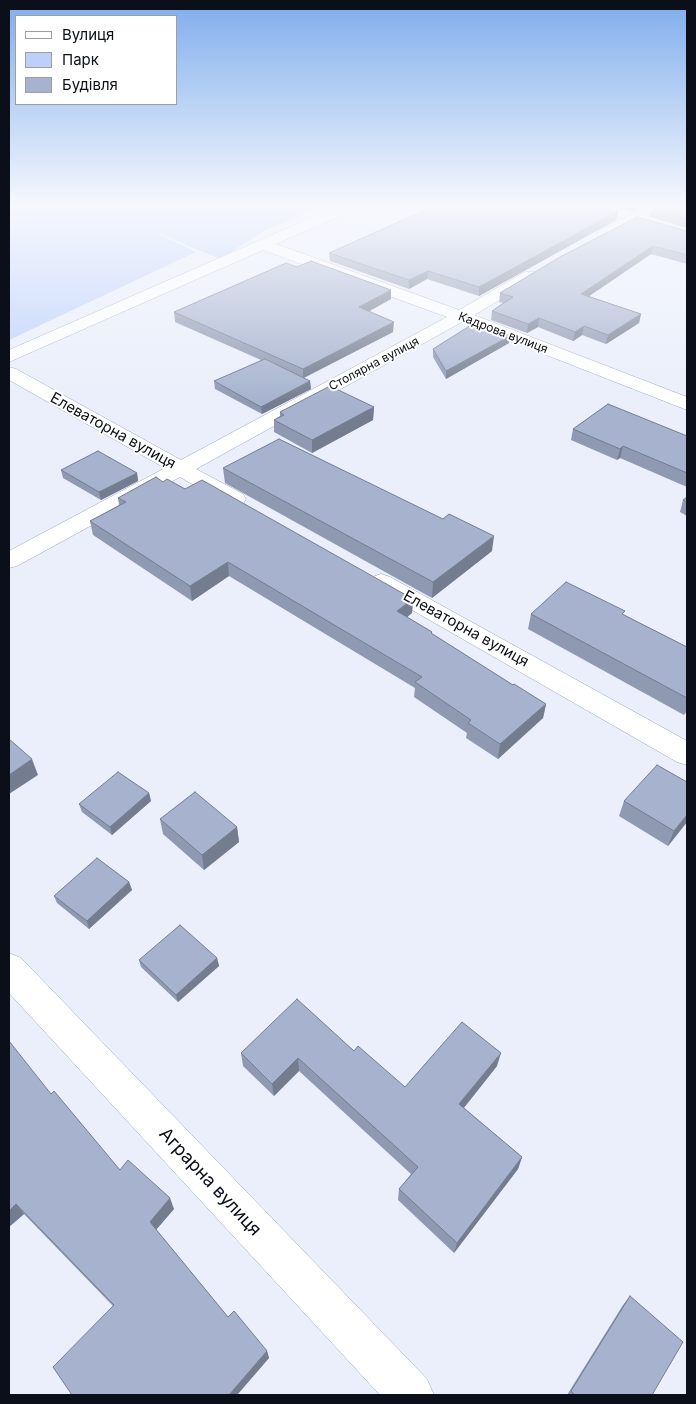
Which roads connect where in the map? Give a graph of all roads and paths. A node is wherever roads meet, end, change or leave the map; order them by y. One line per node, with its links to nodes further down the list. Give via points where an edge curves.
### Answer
1 (200, 272): 5 (street)
2 (338, 272): 4 (street, Кадрова вулиця)
3 (536, 272): 4 (street, Столярна вулиця)
4 (461, 316): 7 (street, Кадрова вулиця); 8 (street, Столярна вулиця)
5 (9, 357)
6 (9, 374): 8 (street, Елеваторна вулиця)
7 (687, 404)
8 (180, 468): 9 (street, Елеваторна вулиця); 10 (street, Столярна вулиця)
9 (258, 512)
10 (9, 561)
11 (361, 570): 12 (street, Елеваторна вулиця)
12 (687, 754)
13 (9, 969): 14 (street, Аграрна вулиця)
14 (410, 1395)

